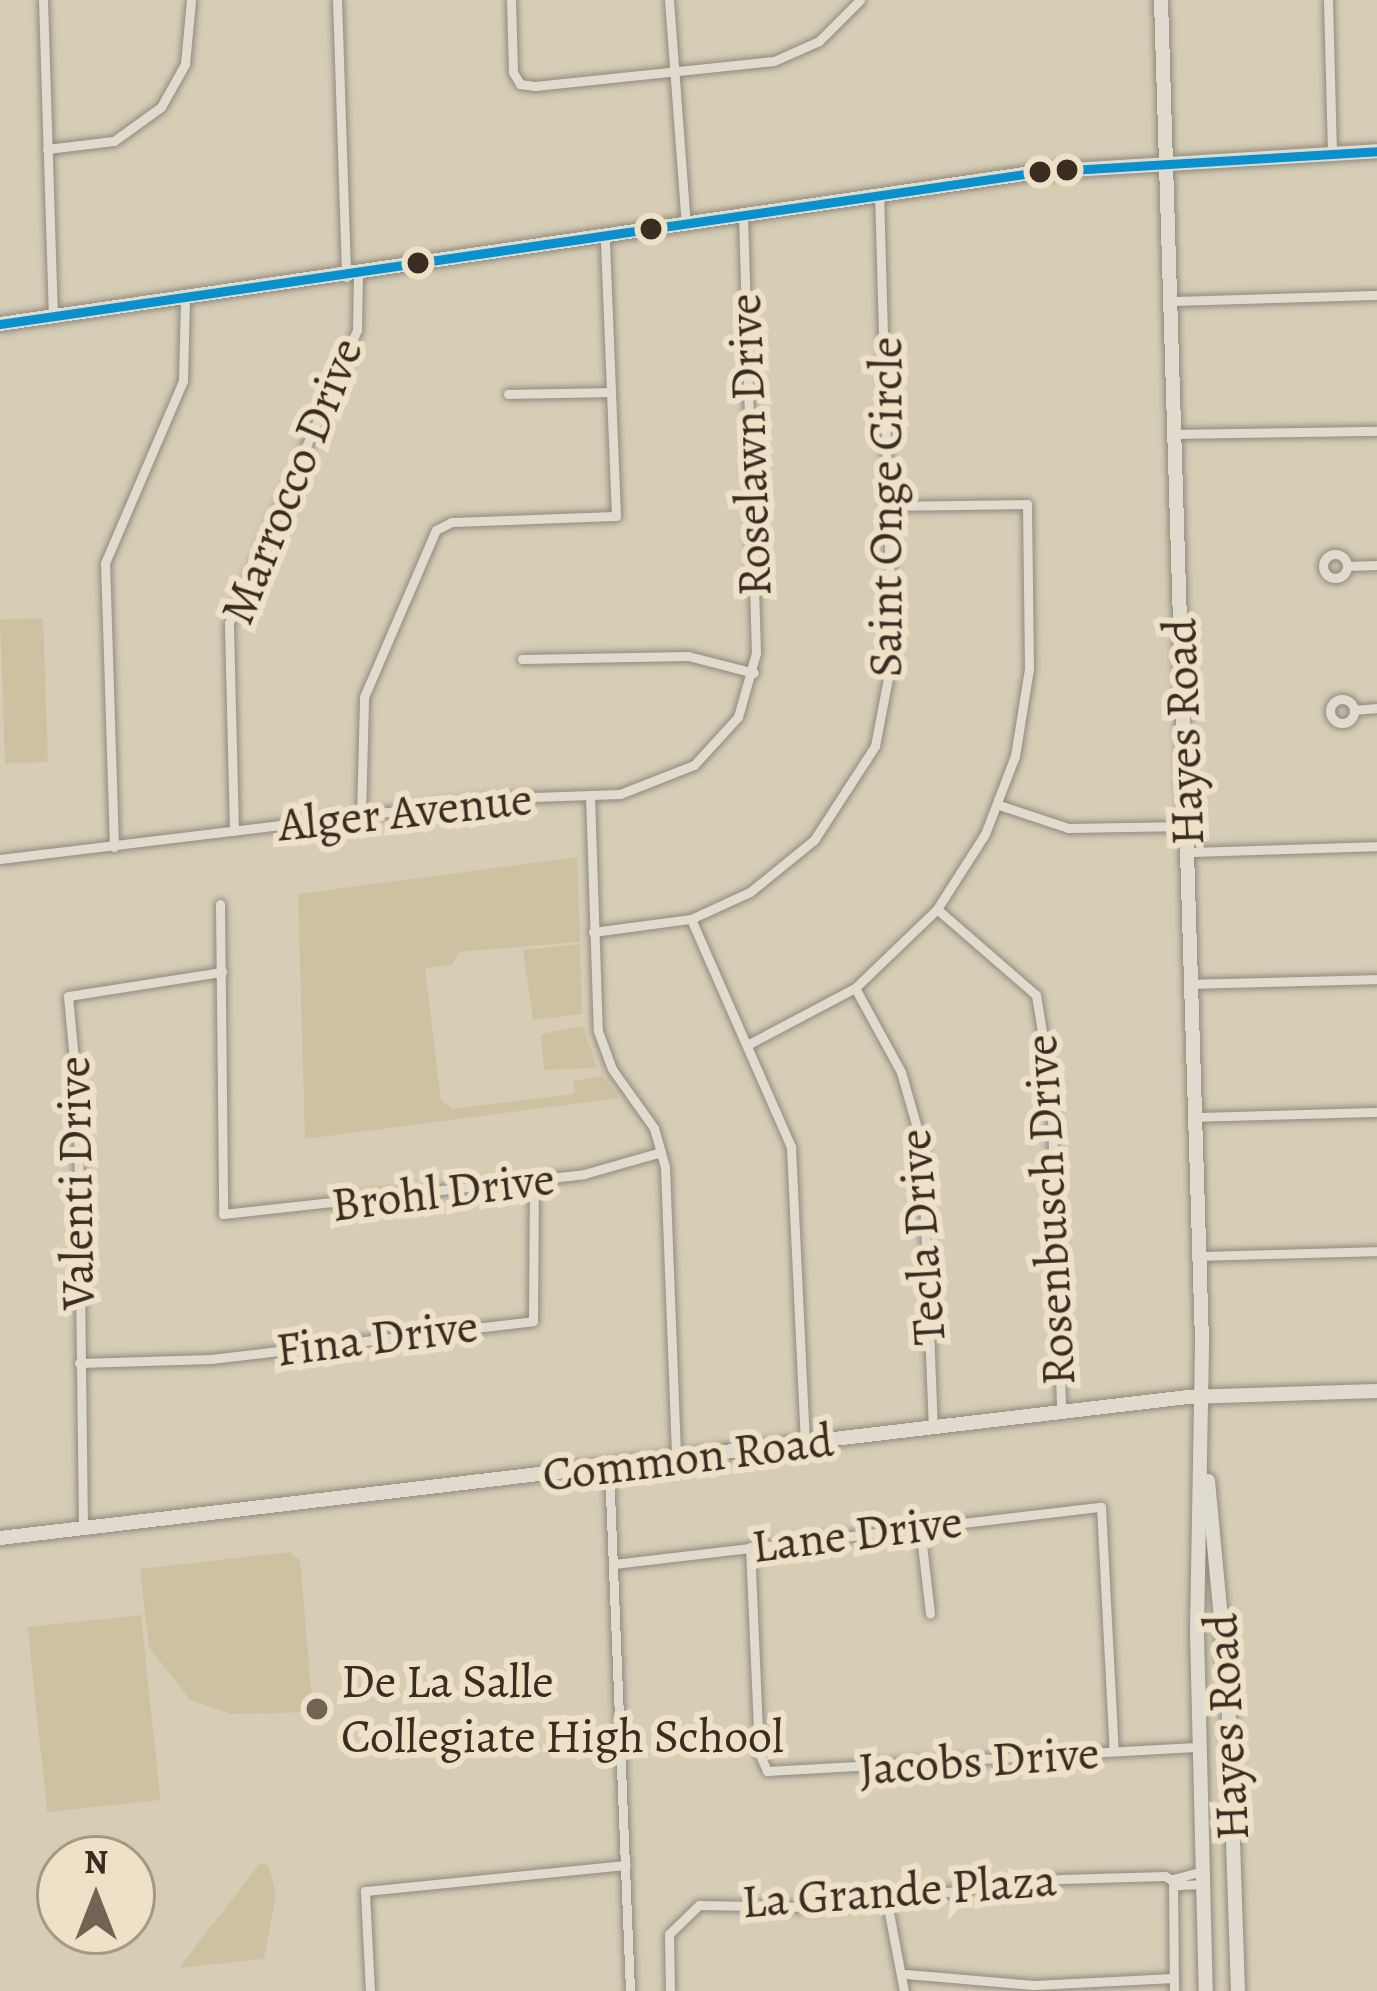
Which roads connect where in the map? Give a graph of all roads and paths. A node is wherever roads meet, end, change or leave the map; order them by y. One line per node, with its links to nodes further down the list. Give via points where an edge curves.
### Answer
1 (43, 0): 10 (street)
2 (191, 0): 10 (street, via 185,64 161,107 114,141)
3 (337, 0): 18 (street, Marrocco Drive)
4 (511, 0): 9 (street, via 516,80 536,86)
5 (668, 0): 9 (street)
6 (860, 0): 9 (street, via 835,28 789,56)
7 (1161, 0): 13 (street, Hayes Road)
8 (1328, 0): 12 (street)
9 (678, 71): 16 (street)
10 (47, 149): 22 (street)
11 (1377, 151): 12 (street)
12 (1332, 152): 13 (street)
13 (1166, 160): 14 (street); 21 (street, Hayes Road)
14 (879, 195): 15 (street); 28 (street, Saint Onge Circle)
15 (743, 216): 16 (street); 32 (street, Roselawn Drive)
16 (686, 225): 17 (street)
17 (604, 239): 18 (street); 24 (street)
18 (352, 276): 20 (street); 39 (street, Marrocco Drive, via 357,330 229,623)
19 (1377, 296): 21 (street)
20 (184, 298): 22 (street); 41 (street, via 183,381 105,563)
21 (1171, 301): 27 (street, Hayes Road)
22 (53, 316): 23 (street)
23 (0, 324)
24 (611, 392): 25 (street); 37 (street, via 616,516 452,522 436,530 364,697)
25 (508, 394)
26 (1377, 431): 27 (street)
27 (1175, 434): 38 (street, Hayes Road)
28 (890, 506): 36 (street, via 1027,504 1027,696); 46 (street, Saint Onge Circle, via 890,688 866,765 789,865)
29 (1377, 565): 30 (street)
30 (1347, 566)
31 (522, 659): 32 (street, via 688,656)
32 (754, 673): 35 (street, Alger Avenue, via 738,717 694,765 645,790)
33 (1377, 708): 34 (street)
34 (1354, 710)
35 (590, 795): 37 (street, Alger Avenue); 47 (street)
36 (999, 806): 38 (street, via 1068,828); 45 (street)
37 (361, 815): 39 (street, Alger Avenue)
38 (1187, 826): 42 (street, Hayes Road)
39 (234, 831): 41 (street, Alger Avenue)
40 (1377, 846): 42 (street)
41 (114, 847): 43 (street, Alger Avenue)
42 (1188, 852): 50 (street, Hayes Road)
43 (0, 859)
44 (220, 904): 48 (street)
45 (938, 909): 51 (street); 62 (street, Rosenbusch Drive, via 1036,994 1051,1087)
46 (691, 920): 47 (street, Saint Onge Circle); 52 (street)
47 (593, 932): 55 (street, via 603,1050)
48 (222, 972): 56 (street, Brohl Drive, via 223,1214); 59 (street, Valenti Drive, via 68,996 78,1102)
49 (1377, 979): 50 (street)
50 (1191, 984): 54 (street, Hayes Road)
51 (855, 988): 52 (street); 63 (street, Tecla Drive, via 901,1072 922,1145)
52 (746, 1045): 64 (street, via 794,1168)
53 (1377, 1112): 54 (street)
54 (1195, 1117): 58 (street, Hayes Road)
55 (661, 1152): 56 (street, Brohl Drive); 65 (street)
56 (534, 1180): 59 (street, Fina Drive, via 532,1321 212,1359)
57 (1377, 1251): 58 (street)
58 (1199, 1256): 61 (street, Hayes Road)
59 (79, 1363): 69 (street, Valenti Drive)
60 (1377, 1391): 61 (street, Common Road)
61 (1202, 1395): 62 (street, Common Road); 66 (street, Hayes Road)
62 (1061, 1412): 63 (street, Common Road)
63 (933, 1427): 64 (street, Common Road)
64 (805, 1443): 65 (street, Common Road)
65 (676, 1459): 67 (street, Common Road)
66 (1204, 1465): 73 (street, Hayes Road); 74 (street, Hayes Road)
67 (609, 1468): 69 (street, Common Road); 72 (street)
68 (920, 1527): 71 (street, Lane Drive); 75 (street); 77 (street, Lane Drive, via 1100,1507)
69 (83, 1528): 70 (street, Common Road)
70 (0, 1538)
71 (750, 1546): 72 (street, Lane Drive); 77 (street, Jacobs Drive, via 762,1767 807,1773)
72 (614, 1564): 78 (street)
73 (1222, 1607): 74 (street); 85 (street, Hayes Road)
74 (1197, 1609): 76 (street, Hayes Road)
75 (930, 1613)
76 (1198, 1747): 77 (street, Jacobs Drive); 79 (street, Hayes Road)
77 (1114, 1751)
78 (626, 1865): 86 (street, via 365,1891); 87 (street)
79 (1204, 1878): 80 (street, La Grande Plaza); 84 (street, Hayes Road)
80 (1174, 1879): 81 (street, La Grande Plaza, via 1041,1880); 83 (street)
81 (886, 1897): 82 (street); 88 (street, La Grande Plaza, via 789,1908 699,1905 674,1923)
82 (906, 1974): 83 (street, via 1034,1985); 89 (street)
83 (1174, 1978): 90 (street)
84 (1205, 1983): 91 (street)
85 (1237, 1990)
86 (370, 1991)
87 (630, 1991)
88 (670, 1991)
89 (904, 1991)
90 (1174, 1991)
91 (1216, 1991)

